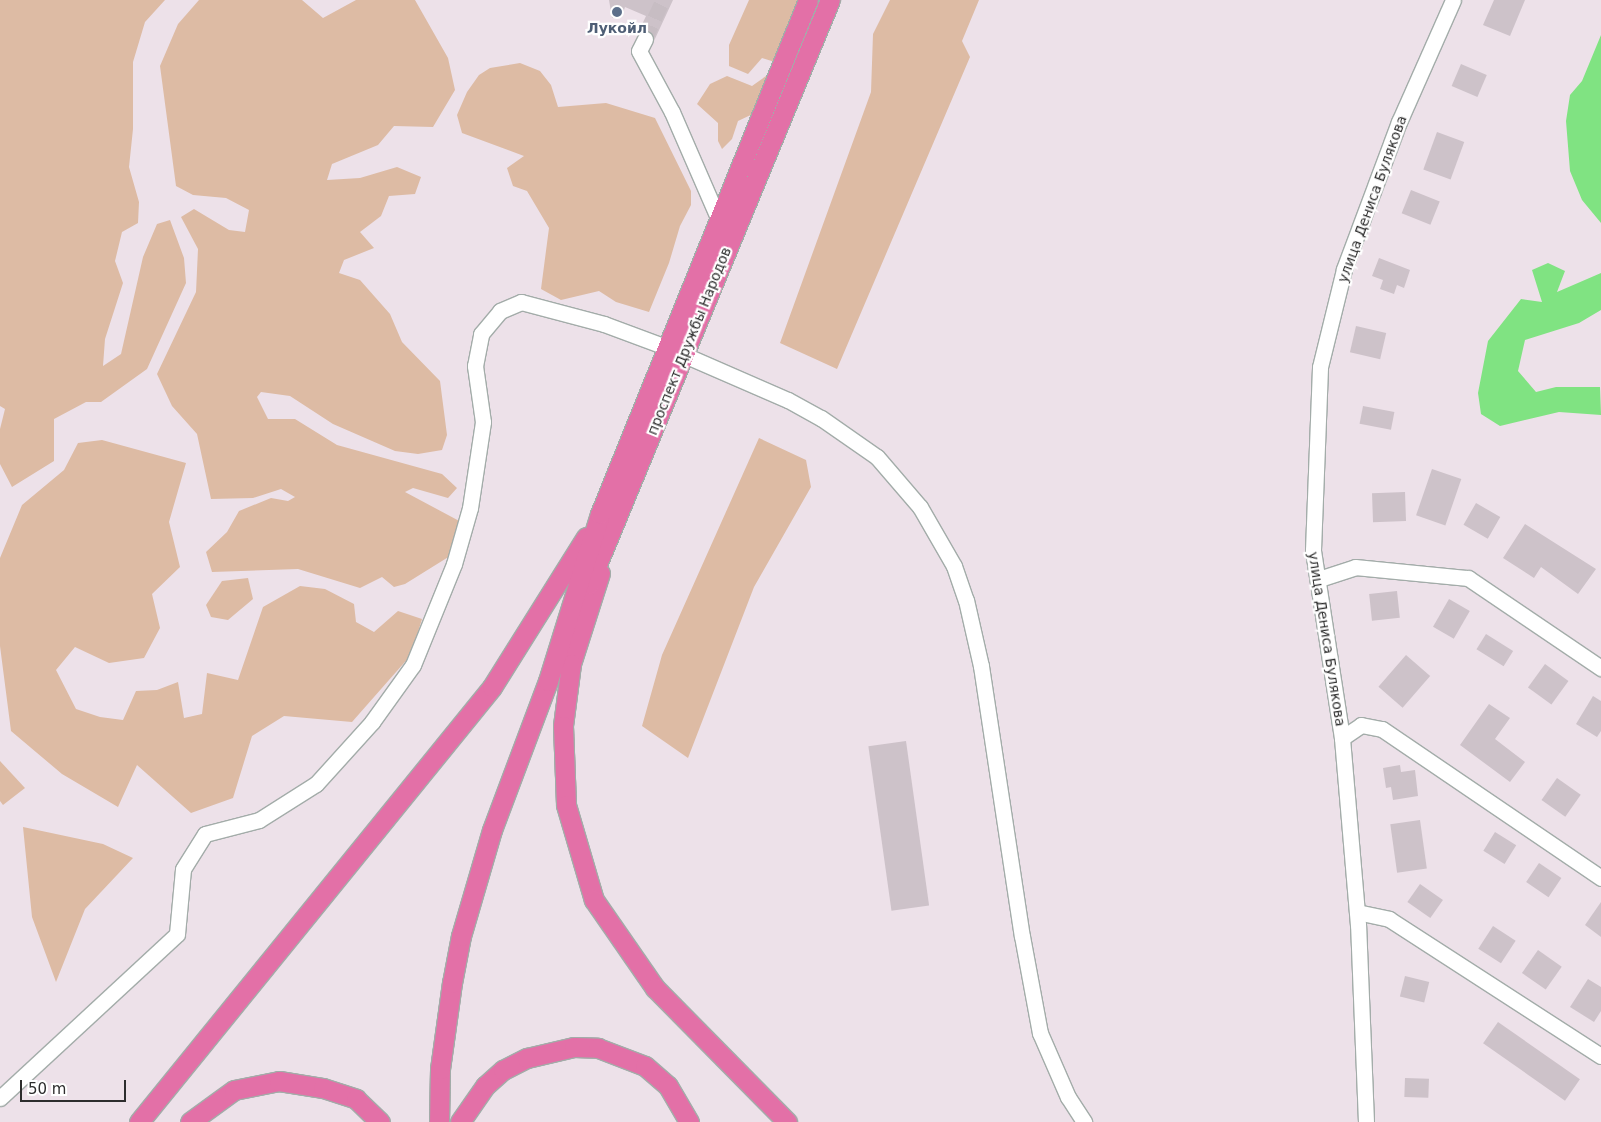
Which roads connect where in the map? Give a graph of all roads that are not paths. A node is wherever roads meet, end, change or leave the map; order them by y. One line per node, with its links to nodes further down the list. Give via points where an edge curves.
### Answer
1 (808, 0): 5 (main road, проспект Дружбы Народов)
2 (830, 0): 7 (main road, проспект Дружбы Народов)
3 (1453, 0): 9 (street, улица Дениса Булякова, via 1400,122 1344,269 1320,367 1313,550)
4 (645, 39): 5 (street, via 639,51 672,112)
5 (718, 218): 6 (main road, проспект Дружбы Народов)
6 (666, 347): 7 (street); 8 (main road, проспект Дружбы Народов); 15 (street, via 604,324 521,302 500,311 480,334 475,366 484,422 470,508 454,564 412,665 372,722 316,784 259,820 205,834 183,869 177,934)
7 (684, 354): 8 (main road, проспект Дружбы Народов); 23 (street, via 796,404 877,457 920,507 954,566 966,600 981,666 1040,1033 1068,1097)
8 (608, 518): 16 (main road, via 492,687); 19 (main road, проспект Дружбы Народов, via 492,830 461,936 442,1039); 22 (main road, via 571,664 563,726 566,805 594,900 655,988)
9 (1319, 579): 10 (street, via 1355,567 1468,578); 11 (street, улица Дениса Булякова)
10 (1601, 668)
11 (1342, 738): 12 (street, via 1361,726 1382,729); 13 (street, улица Дениса Булякова)
12 (1601, 878)
13 (1357, 912): 14 (street, via 1390,919); 24 (street, улица Дениса Булякова)
14 (1601, 1056)
15 (0, 1098)
16 (139, 1122)
17 (190, 1122): 18 (main road, via 234,1090 279,1081 323,1088 356,1099)
18 (380, 1122)
19 (439, 1122)
20 (460, 1122): 21 (main road, via 485,1086 503,1070 527,1058 574,1047 605,1050 645,1066 668,1086)
21 (690, 1122)
22 (787, 1122)
23 (1084, 1122)
24 (1366, 1122)

